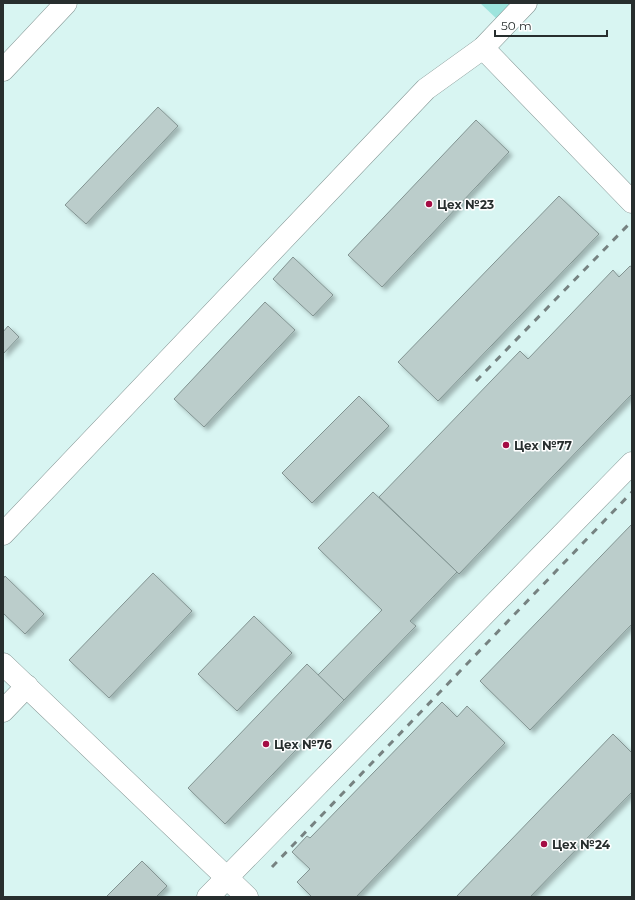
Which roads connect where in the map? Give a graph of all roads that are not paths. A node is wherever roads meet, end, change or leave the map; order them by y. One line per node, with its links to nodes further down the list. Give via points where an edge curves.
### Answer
1 (66, 3): 4 (street)
2 (526, 3): 3 (street)
3 (483, 48): 5 (street); 7 (street, via 426,89)
4 (3, 70)
5 (632, 202)
6 (632, 463): 11 (street)
7 (3, 534)
8 (3, 664): 9 (street)
9 (27, 686): 10 (street); 11 (street)
10 (3, 711)
11 (227, 878): 12 (street); 13 (street)
12 (208, 897)
13 (247, 897)

